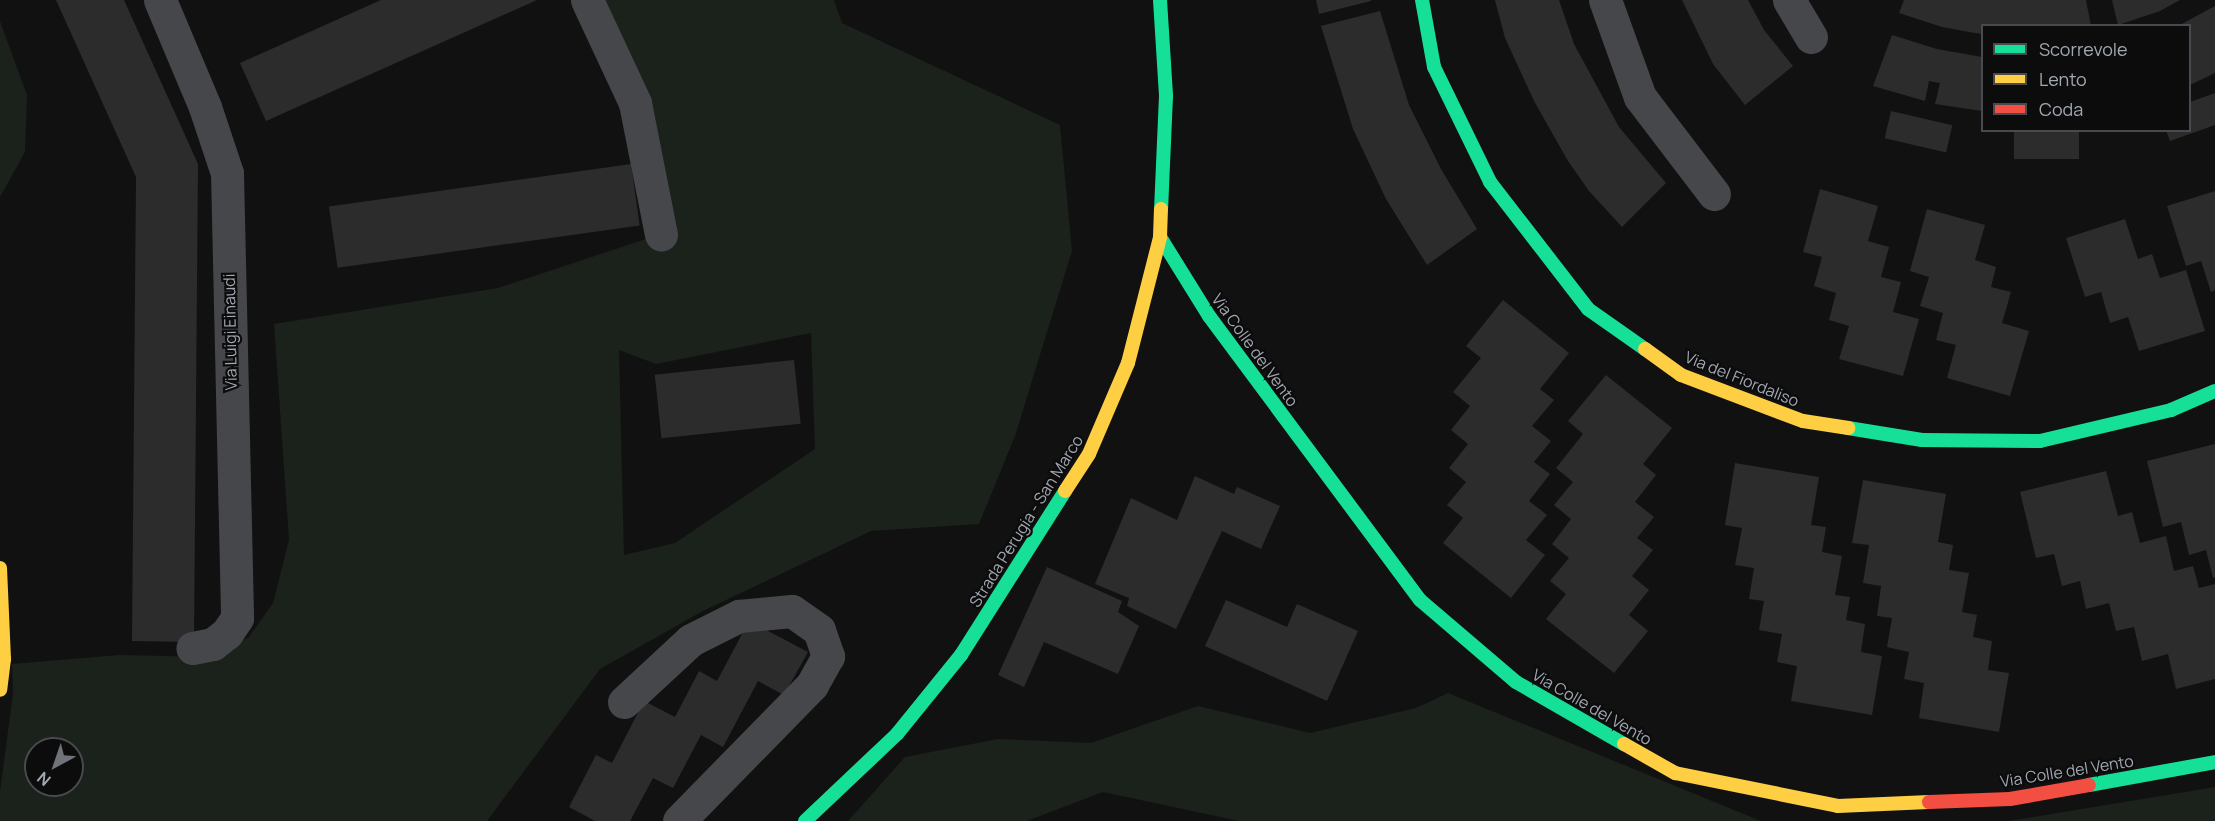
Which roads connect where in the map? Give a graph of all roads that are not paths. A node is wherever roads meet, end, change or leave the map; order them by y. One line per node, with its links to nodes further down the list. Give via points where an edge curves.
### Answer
1 (160, 0): 13 (street, Via Luigi Einaudi, via 205,107 227,173 237,618 213,644)
2 (587, 0): 9 (street, via 634,103)
3 (1160, 0): 10 (street, Strada Perugia - San Marco, via 1166,96)
4 (1422, 0): 11 (street, Via del Fiordaliso, via 1434,67 1490,182 1588,309 1681,375 1803,421 1922,440 2040,441 2172,410)
5 (1605, 0): 8 (street, via 1640,97)
6 (1789, 0): 7 (street)
7 (1811, 37)
8 (1714, 194)
9 (661, 234)
10 (1160, 237): 16 (street, Via Colle del Vento, via 1209,316 1420,600 1516,682 1675,773 1838,806 2010,799); 18 (street, Strada Perugia - San Marco, via 1128,363 1089,454 961,655 897,734)
11 (2215, 391)
12 (0, 568): 14 (street, via 4,659)
13 (192, 648)
14 (0, 690)
15 (624, 702): 17 (street, via 691,640 739,616 792,611 819,630 828,656 812,685)
16 (2215, 762)
17 (679, 821)
18 (805, 821)

